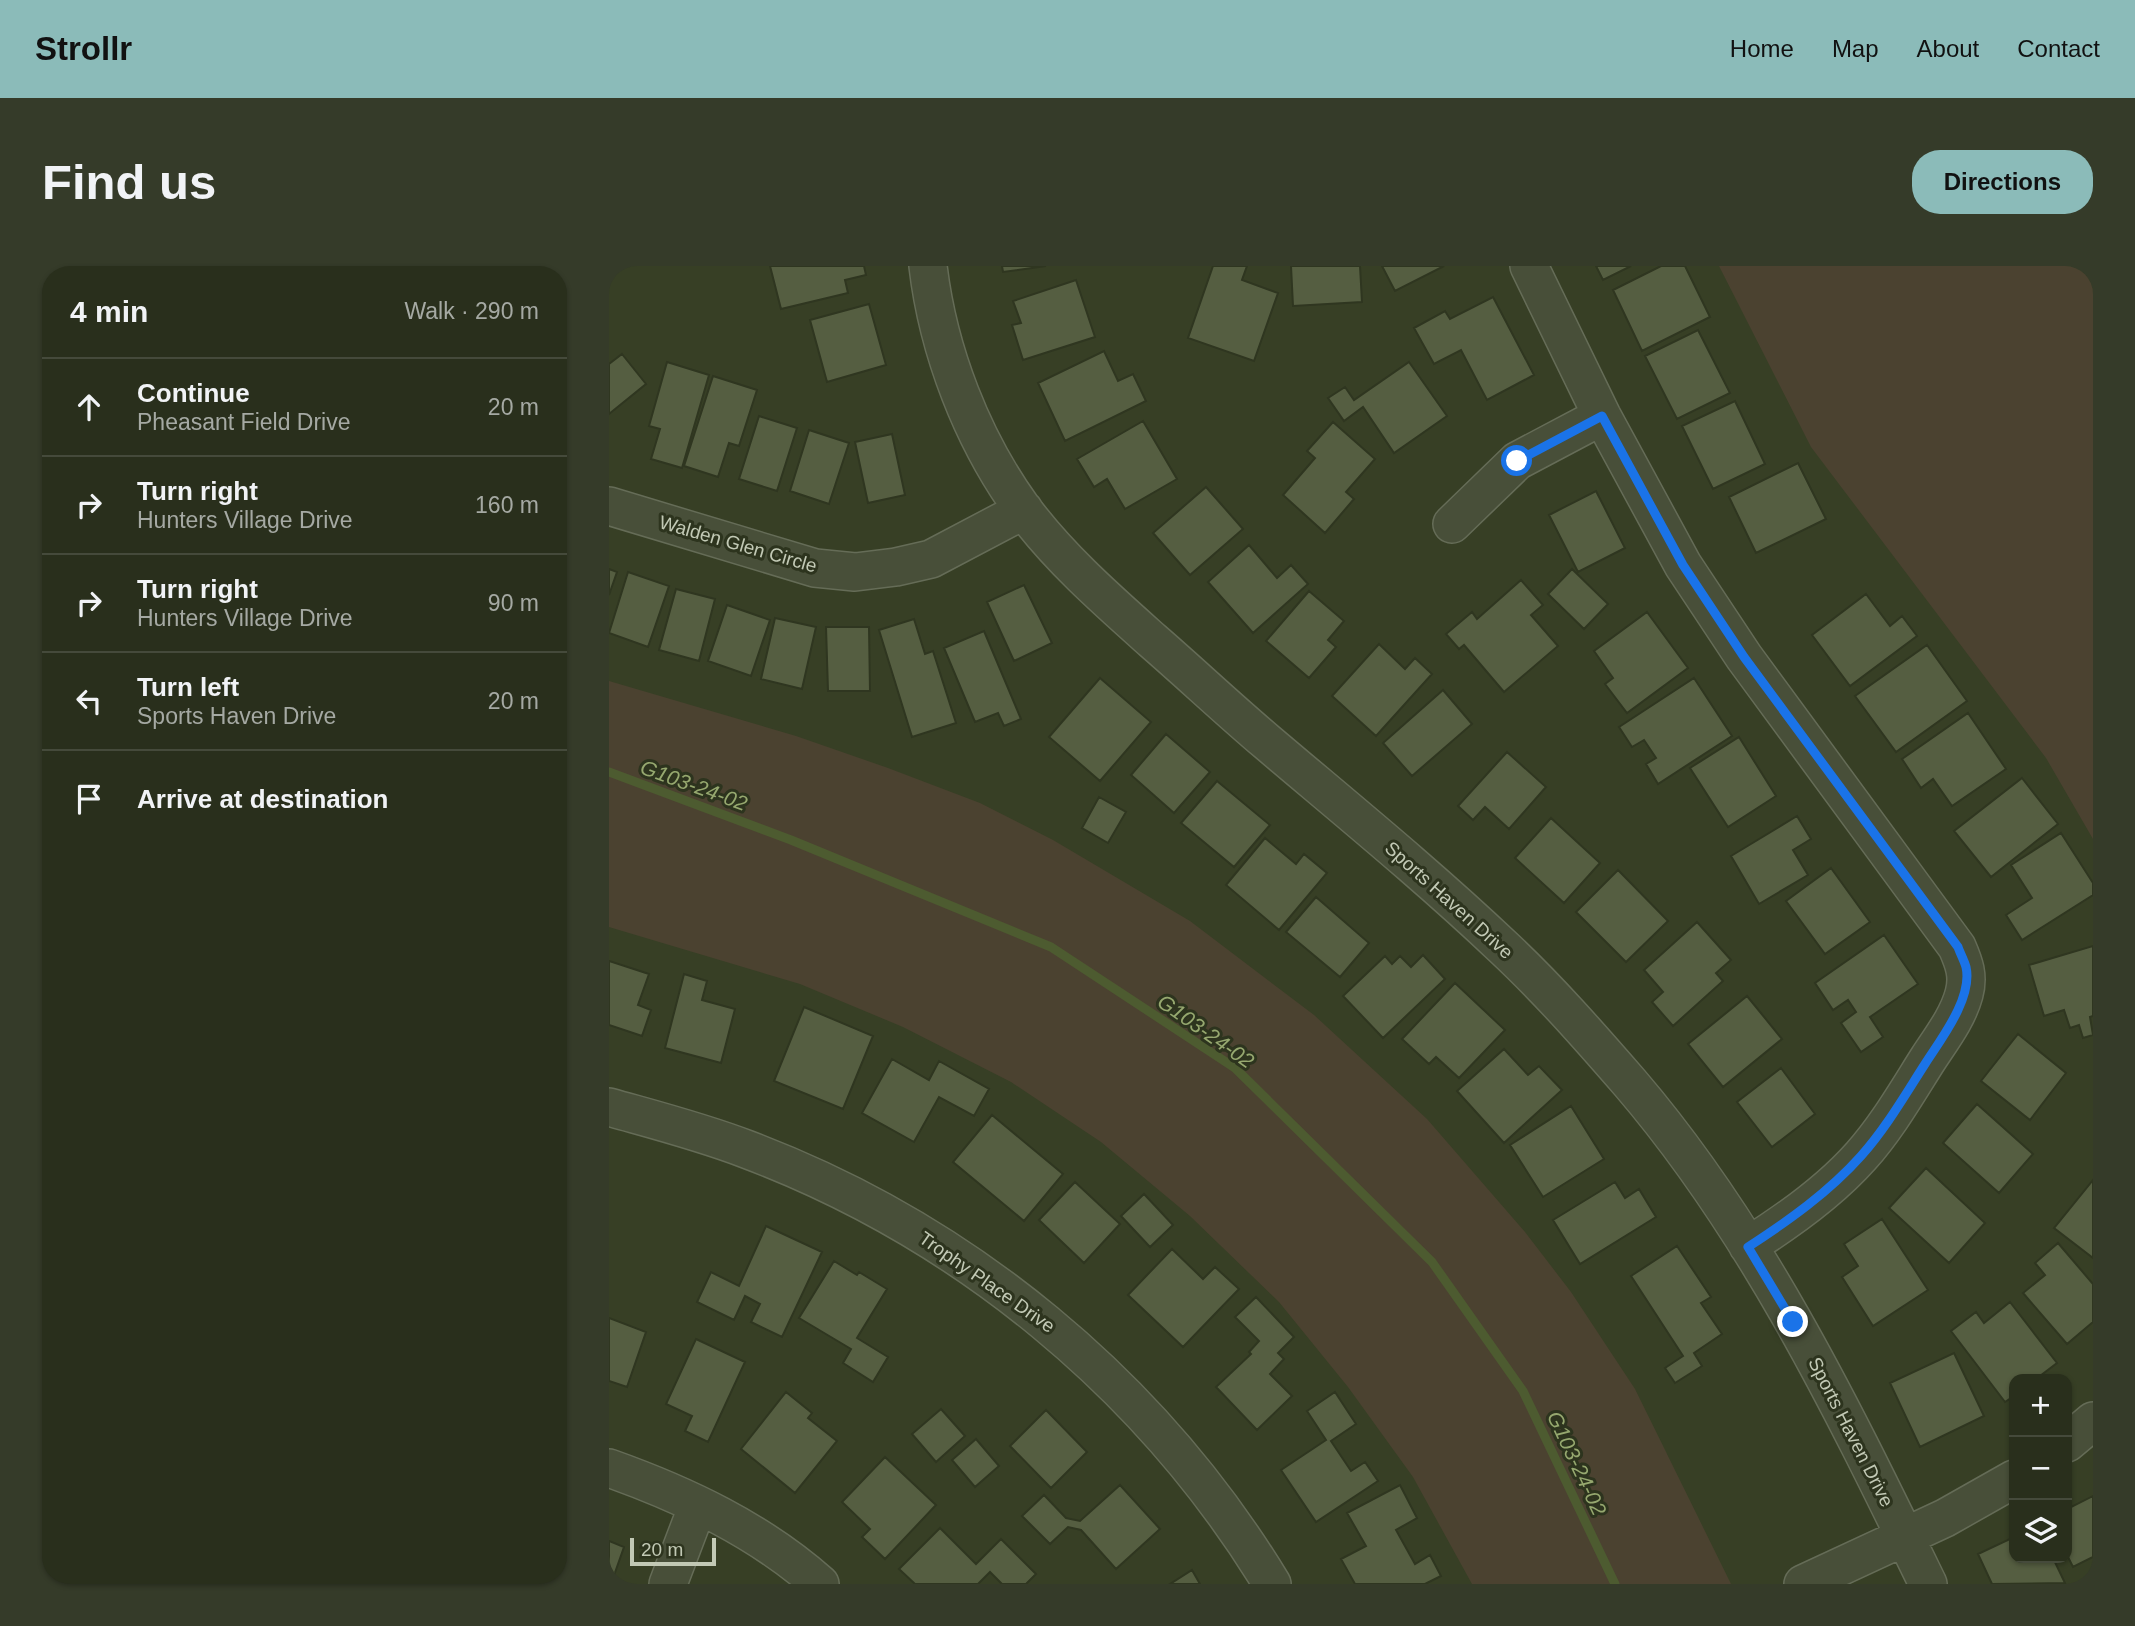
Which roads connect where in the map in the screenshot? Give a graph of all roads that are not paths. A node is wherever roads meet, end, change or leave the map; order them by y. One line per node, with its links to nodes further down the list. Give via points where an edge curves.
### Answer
1 (928, 266): 5 (street, Sports Haven Drive, via 941,333 960,390 979,435)
2 (1529, 266): 3 (street)
3 (1602, 416): 6 (street, via 1517,461); 8 (street, via 1683,565 1744,657 1958,947 1966,968 1965,993 1953,1019 1860,1157 1786,1222)
4 (609, 506): 5 (street, Walden Glen Circle, via 815,568 855,572 931,559)
5 (1024, 510): 8 (street, Sports Haven Drive, via 1101,594 1506,950 1631,1085 1700,1172)
6 (1452, 524)
7 (609, 1107): 17 (street, Trophy Place Drive, via 745,1149 812,1177 883,1212 996,1284 1055,1329 1159,1430 1211,1492)
8 (1748, 1247): 14 (street, Sports Haven Drive, via 1840,1405)
9 (2093, 1421): 10 (street)
10 (2072, 1439)
11 (609, 1468): 13 (street)
12 (2009, 1482): 14 (street)
13 (698, 1504): 15 (street); 16 (street, via 766,1543)
14 (1904, 1536): 18 (street); 19 (street, Sports Haven Drive)
15 (668, 1584)
16 (820, 1584)
17 (1272, 1584)
18 (1803, 1584)
19 (1928, 1584)

